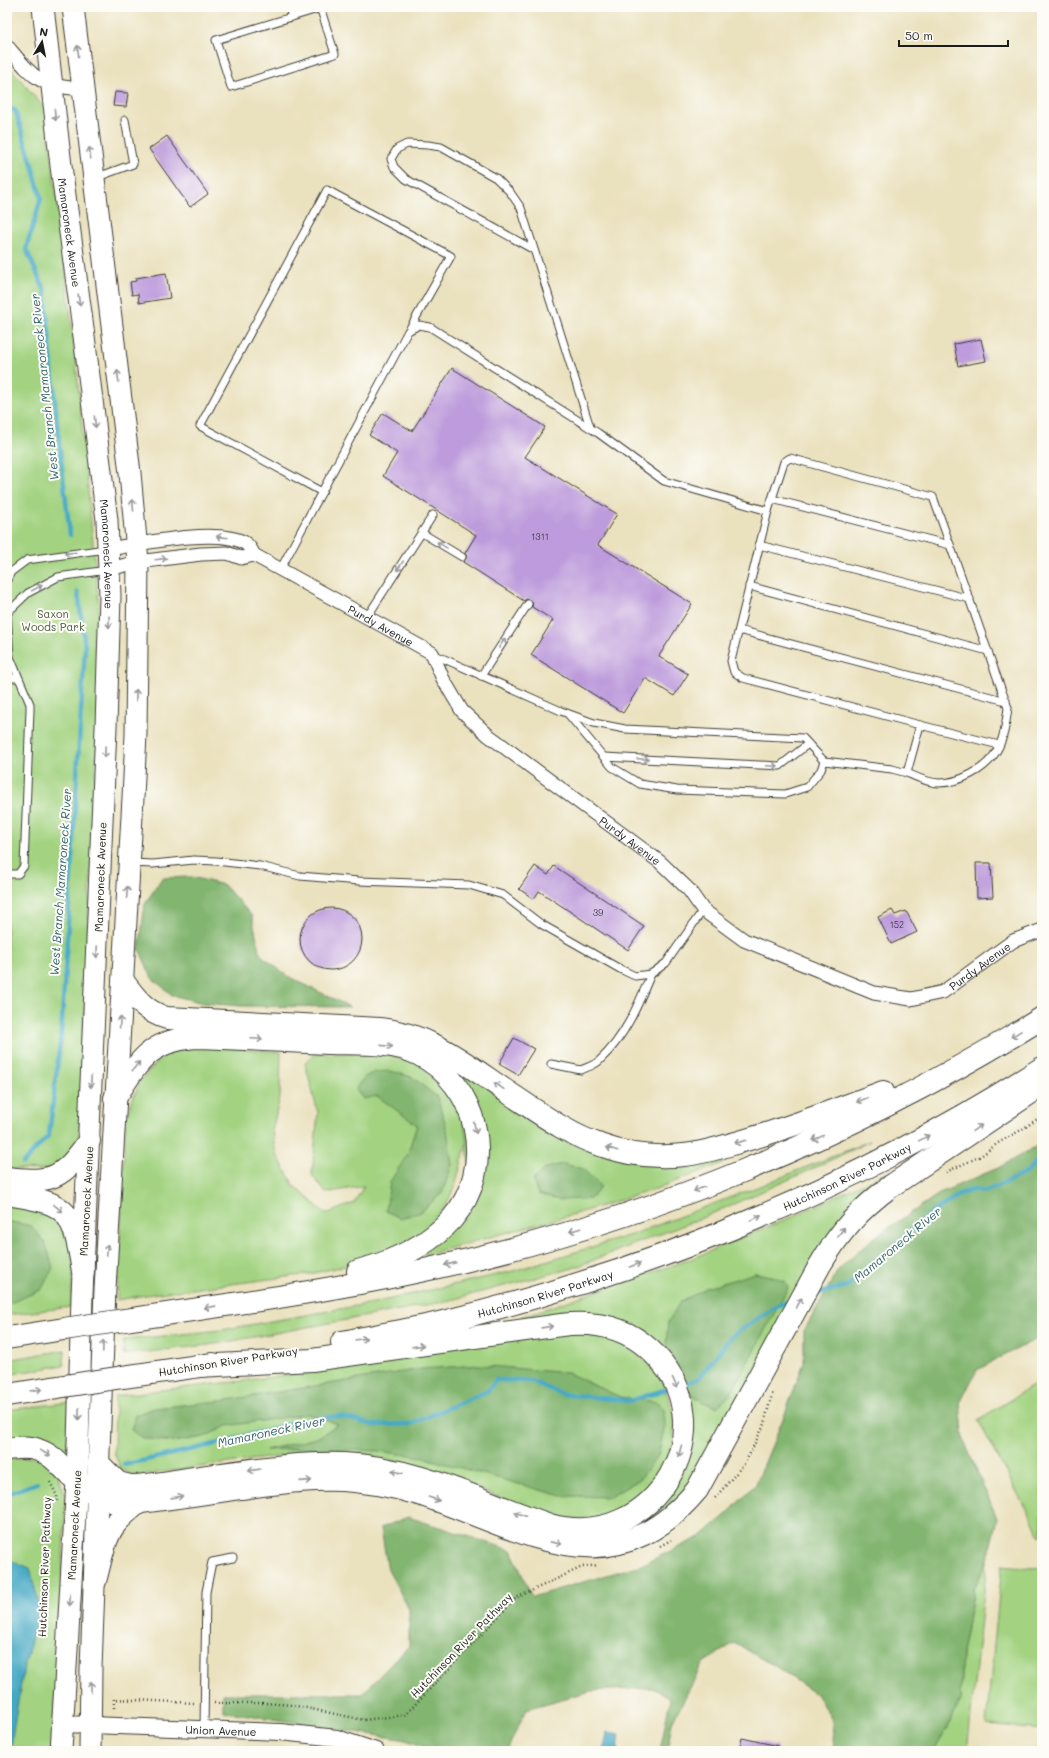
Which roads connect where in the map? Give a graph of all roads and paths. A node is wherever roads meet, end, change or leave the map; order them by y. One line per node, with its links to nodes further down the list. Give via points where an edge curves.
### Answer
1 (43, 7): 7 (main road, Mamaroneck Avenue)
2 (72, 7): 8 (main road, Mamaroneck Avenue, one-way to 2)
3 (289, 7): 5 (lane)
4 (321, 8): 5 (lane); 5 (lane, via 335,54 231,87 216,40)
5 (292, 17)
6 (7, 46): 7 (street, via 32,76)
7 (52, 86): 8 (street); 24 (main road, Mamaroneck Avenue, one-way to 24, via 107,520)
8 (82, 89): 10 (main road, Mamaroneck Avenue, one-way to 8)
9 (125, 120): 10 (lane, via 133,164)
10 (93, 179): 21 (main road, Mamaroneck Avenue, one-way to 10)
11 (534, 250): 11 (lane, via 521,208 496,178 441,147 408,144 397,149 391,159 394,167 406,179); 13 (lane)
12 (408, 331): 13 (lane, via 419,325 430,326); 14 (lane); 14 (lane, via 451,256 327,190 200,426)
13 (590, 428): 16 (lane, via 664,481)
14 (322, 492): 25 (lane)
15 (772, 499): 16 (lane); 20 (lane); 20 (lane, via 784,462 790,458 933,497)
16 (768, 511): 19 (lane)
17 (433, 515): 18 (lane)
18 (422, 533): 23 (lane, one-way to 18); 31 (lane, one-way to 31)
19 (759, 545): 27 (lane); 28 (lane)
20 (950, 545): 28 (lane)
21 (138, 553): 22 (street, Purdy Avenue, one-way to 22, via 227,553 241,558); 22 (street, Purdy Avenue, one-way to 21, via 246,543 211,536); 24 (street, Purdy Avenue); 24 (street, Purdy Avenue); 46 (main road, Mamaroneck Avenue, one-way to 21, via 135,741)
22 (254, 555): 25 (street, Purdy Avenue)
23 (462, 557)
24 (109, 559): 26 (lane, one-way to 26, via 27,560 11,572); 30 (lane, one-way to 24, via 28,593 58,577); 59 (main road, Mamaroneck Avenue, one-way to 59, via 106,727)
25 (280, 570): 31 (street, Purdy Avenue)
26 (7, 580)
27 (749, 586): 32 (lane); 33 (lane)
28 (970, 600): 33 (lane)
29 (528, 604): 35 (lane, one-way to 29)
30 (7, 615): 37 (lane, via 10,657)
31 (367, 617): 34 (street, Purdy Avenue)
32 (739, 630): 38 (lane); 40 (lane, via 731,661 734,672 743,678)
33 (988, 651): 38 (lane)
34 (432, 653): 35 (lane); 48 (street, Purdy Avenue, via 443,679 462,711 488,735 660,862 689,890)
35 (481, 676): 39 (lane)
36 (7, 678): 37 (lane)
37 (18, 678): 47 (lane, via 30,704 24,866 18,874)
38 (1006, 701): 42 (lane, via 1008,708)
39 (568, 714): 41 (lane, via 624,729 791,736 803,738); 43 (lane)
40 (920, 726): 42 (lane); 45 (lane)
41 (808, 744): 43 (lane, one-way to 41, via 780,766); 44 (lane)
42 (999, 745): 45 (lane, via 980,768 956,781 938,783)
43 (604, 757): 44 (lane, via 612,767 640,784 677,790 785,794 807,787 821,770)
44 (824, 761): 45 (lane)
45 (907, 773)
46 (129, 863): 50 (lane, via 216,861 260,866 300,876 469,885 503,895 541,924 620,969 636,976); 51 (main road, Mamaroneck Avenue, one-way to 46)
47 (7, 874)
48 (703, 910): 49 (street, Purdy Avenue, via 744,940 874,993 911,999 943,992 1013,941); 50 (lane, via 666,963)
49 (1042, 930)
50 (651, 974): 54 (lane, via 621,1035 599,1061 581,1070)
51 (123, 982): 53 (highway, one-way to 51, via 820,1116 758,1137 692,1154 641,1154 614,1150 572,1133 449,1052 404,1032 167,1018 154,1014 143,1006); 57 (main road, Mamaroneck Avenue, one-way to 51)
52 (1042, 1018): 53 (highway, one-way to 53)
53 (990, 1050): 64 (highway, one-way to 64, via 788,1153 635,1212 456,1263)
54 (551, 1064)
55 (1042, 1068): 68 (highway, Hutchinson River Parkway, one-way to 55, via 420,1327 511,1304 623,1270 713,1237 828,1186 918,1141)
56 (1042, 1085): 77 (highway, one-way to 56, via 288,1482 355,1481 391,1486 424,1495 546,1541 595,1546 618,1543 641,1535 680,1509 697,1490 820,1265 844,1228 891,1186)
57 (115, 1098): 64 (highway, one-way to 64, via 137,1064 153,1050 176,1039 201,1037 396,1047 417,1054 438,1067 463,1094 475,1126 477,1159 471,1187 451,1219 418,1246 381,1264); 72 (main road, Mamaroneck Avenue, one-way to 57)
58 (1042, 1116): 60 (path, via 981,1156)
59 (89, 1141): 61 (highway, via 71,1165 53,1177 32,1180); 63 (main road, Mamaroneck Avenue)
60 (944, 1173)
61 (7, 1178)
62 (7, 1194): 63 (highway, one-way to 63, via 45,1201 62,1210 76,1232)
63 (83, 1271): 74 (main road, Mamaroneck Avenue, one-way to 74)
64 (248, 1302): 65 (highway, one-way to 65, bridge)
65 (64, 1329): 66 (highway); 67 (highway)
66 (7, 1333)
67 (7, 1338)
68 (198, 1366): 70 (highway, Hutchinson River Parkway, one-way to 68, bridge); 72 (highway, one-way to 72, via 312,1360 575,1323 596,1325 617,1329 637,1340 658,1358 675,1383 683,1412 684,1432 678,1460 658,1493 630,1517 589,1529 568,1529 550,1525 430,1480 368,1466 329,1464 274,1467 130,1486 118,1483)
69 (773, 1390): 76 (path, via 763,1427 745,1463)
70 (7, 1395)
71 (7, 1449): 74 (highway, one-way to 74, via 29,1448 45,1452 58,1461)
72 (99, 1464): 75 (main road, Mamaroneck Avenue)
73 (48, 1476): 78 (path, Hutchinson River Pathway, via 57,1496)
74 (77, 1481): 75 (highway); 86 (main road, Mamaroneck Avenue, one-way to 86)
75 (97, 1494): 77 (highway, via 119,1504); 83 (main road, Mamaroneck Avenue)
76 (714, 1498)
77 (138, 1503): 83 (highway, via 112,1528)
78 (57, 1508)
79 (675, 1536): 80 (path, via 666,1544)
80 (654, 1548)
81 (233, 1558): 84 (lane, via 212,1562 206,1592)
82 (604, 1564): 84 (path, Hutchinson River Pathway, via 582,1567 516,1598 405,1715 364,1720 292,1705)
83 (95, 1581): 87 (main road, Mamaroneck Avenue, one-way to 83, via 91,1668)
84 (204, 1703): 85 (path, Hutchinson River Pathway, via 114,1699); 88 (lane)
85 (114, 1708)
86 (63, 1724): 87 (street, Union Avenue); 89 (main road, Mamaroneck Avenue)
87 (92, 1726): 88 (street, Union Avenue); 90 (main road, Mamaroneck Avenue)
88 (204, 1730): 91 (street, Union Avenue, via 280,1732 337,1738)
89 (61, 1751)
90 (90, 1751)
91 (376, 1751)

